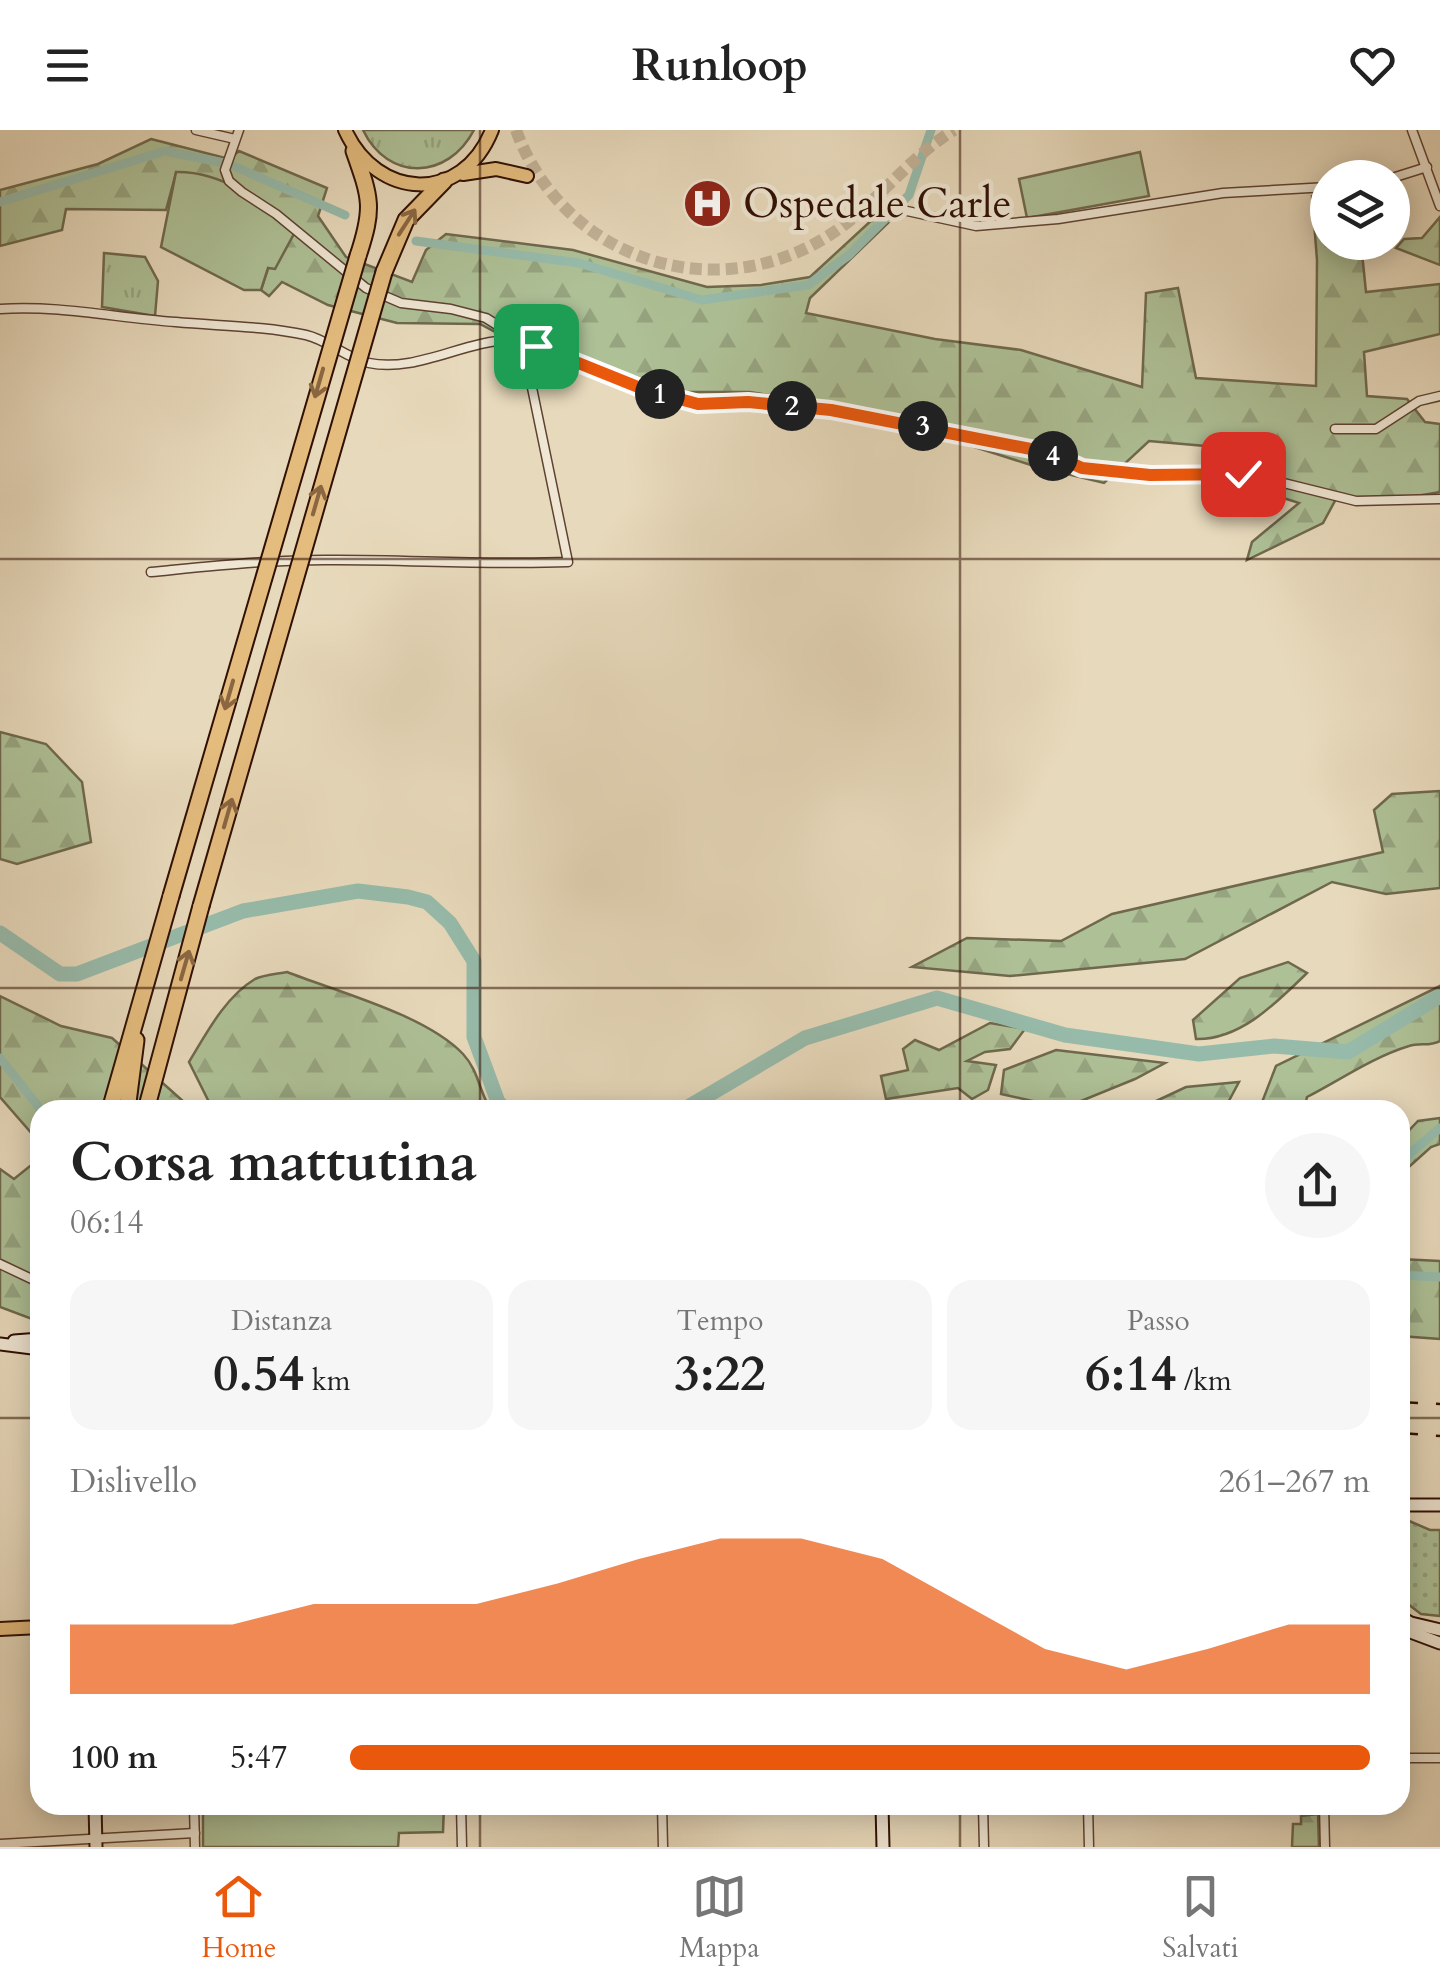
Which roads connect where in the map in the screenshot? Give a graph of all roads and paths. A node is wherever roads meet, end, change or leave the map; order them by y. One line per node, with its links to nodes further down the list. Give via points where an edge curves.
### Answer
1 (196, 130): 5 (street)
2 (345, 130): 6 (main road)
3 (492, 130): 10 (main road, via 472,163)
4 (1412, 130): 7 (street)
5 (237, 134): 15 (street, via 225,173 366,288 401,303 486,318)
6 (354, 151): 10 (main road, via 394,181 419,185); 21 (highway, one-way to 21, bridge, via 370,216)
7 (1427, 168): 8 (street); 12 (street)
8 (1410, 173)
9 (527, 176): 10 (main road, via 496,170)
10 (450, 178): 22 (highway, one-way to 10, bridge, via 384,272 406,220)
11 (1310, 188): 13 (street, via 976,226)
12 (1440, 206)
13 (907, 211)
14 (0, 309): 15 (street, via 234,324 310,336 372,364)
15 (512, 340): 16 (street)
16 (524, 349): 19 (street, via 536,346 698,404 831,410 1046,452 1082,468 1243,474 1356,502); 20 (street, via 568,562 334,560)
17 (1440, 396): 18 (street, via 1376,429)
18 (1336, 429)
19 (1440, 499)
20 (151, 572)
21 (140, 1004): 23 (highway); 24 (highway)
22 (168, 1024): 25 (highway); 26 (highway)
23 (113, 1100)
24 (129, 1100)
25 (130, 1100)
26 (149, 1100)
27 (0, 1264): 28 (street)
28 (30, 1279)
29 (30, 1340): 30 (main road)
30 (0, 1343): 31 (main road)
31 (30, 1348)
32 (1410, 1505): 33 (main road)
33 (1440, 1505)
34 (1410, 1623): 37 (main road)
35 (30, 1628): 36 (main road)
36 (0, 1629)
37 (1440, 1630)
38 (1410, 1632): 39 (main road)
39 (1440, 1644)
40 (1410, 1758): 41 (street)
41 (1440, 1758)
42 (95, 1815): 51 (main road)
43 (194, 1815): 50 (street)
44 (461, 1815): 55 (street)
45 (662, 1815): 56 (street)
46 (882, 1815): 57 (main road)
47 (983, 1815): 58 (street)
48 (1088, 1815): 59 (street)
49 (1324, 1815): 60 (street)
50 (195, 1833): 51 (street); 54 (street)
51 (96, 1843): 53 (street)
52 (0, 1844): 53 (street)
53 (20, 1845)
54 (196, 1847)
55 (462, 1847)
56 (663, 1847)
57 (883, 1847)
58 (984, 1847)
59 (1089, 1847)
60 (1325, 1847)

